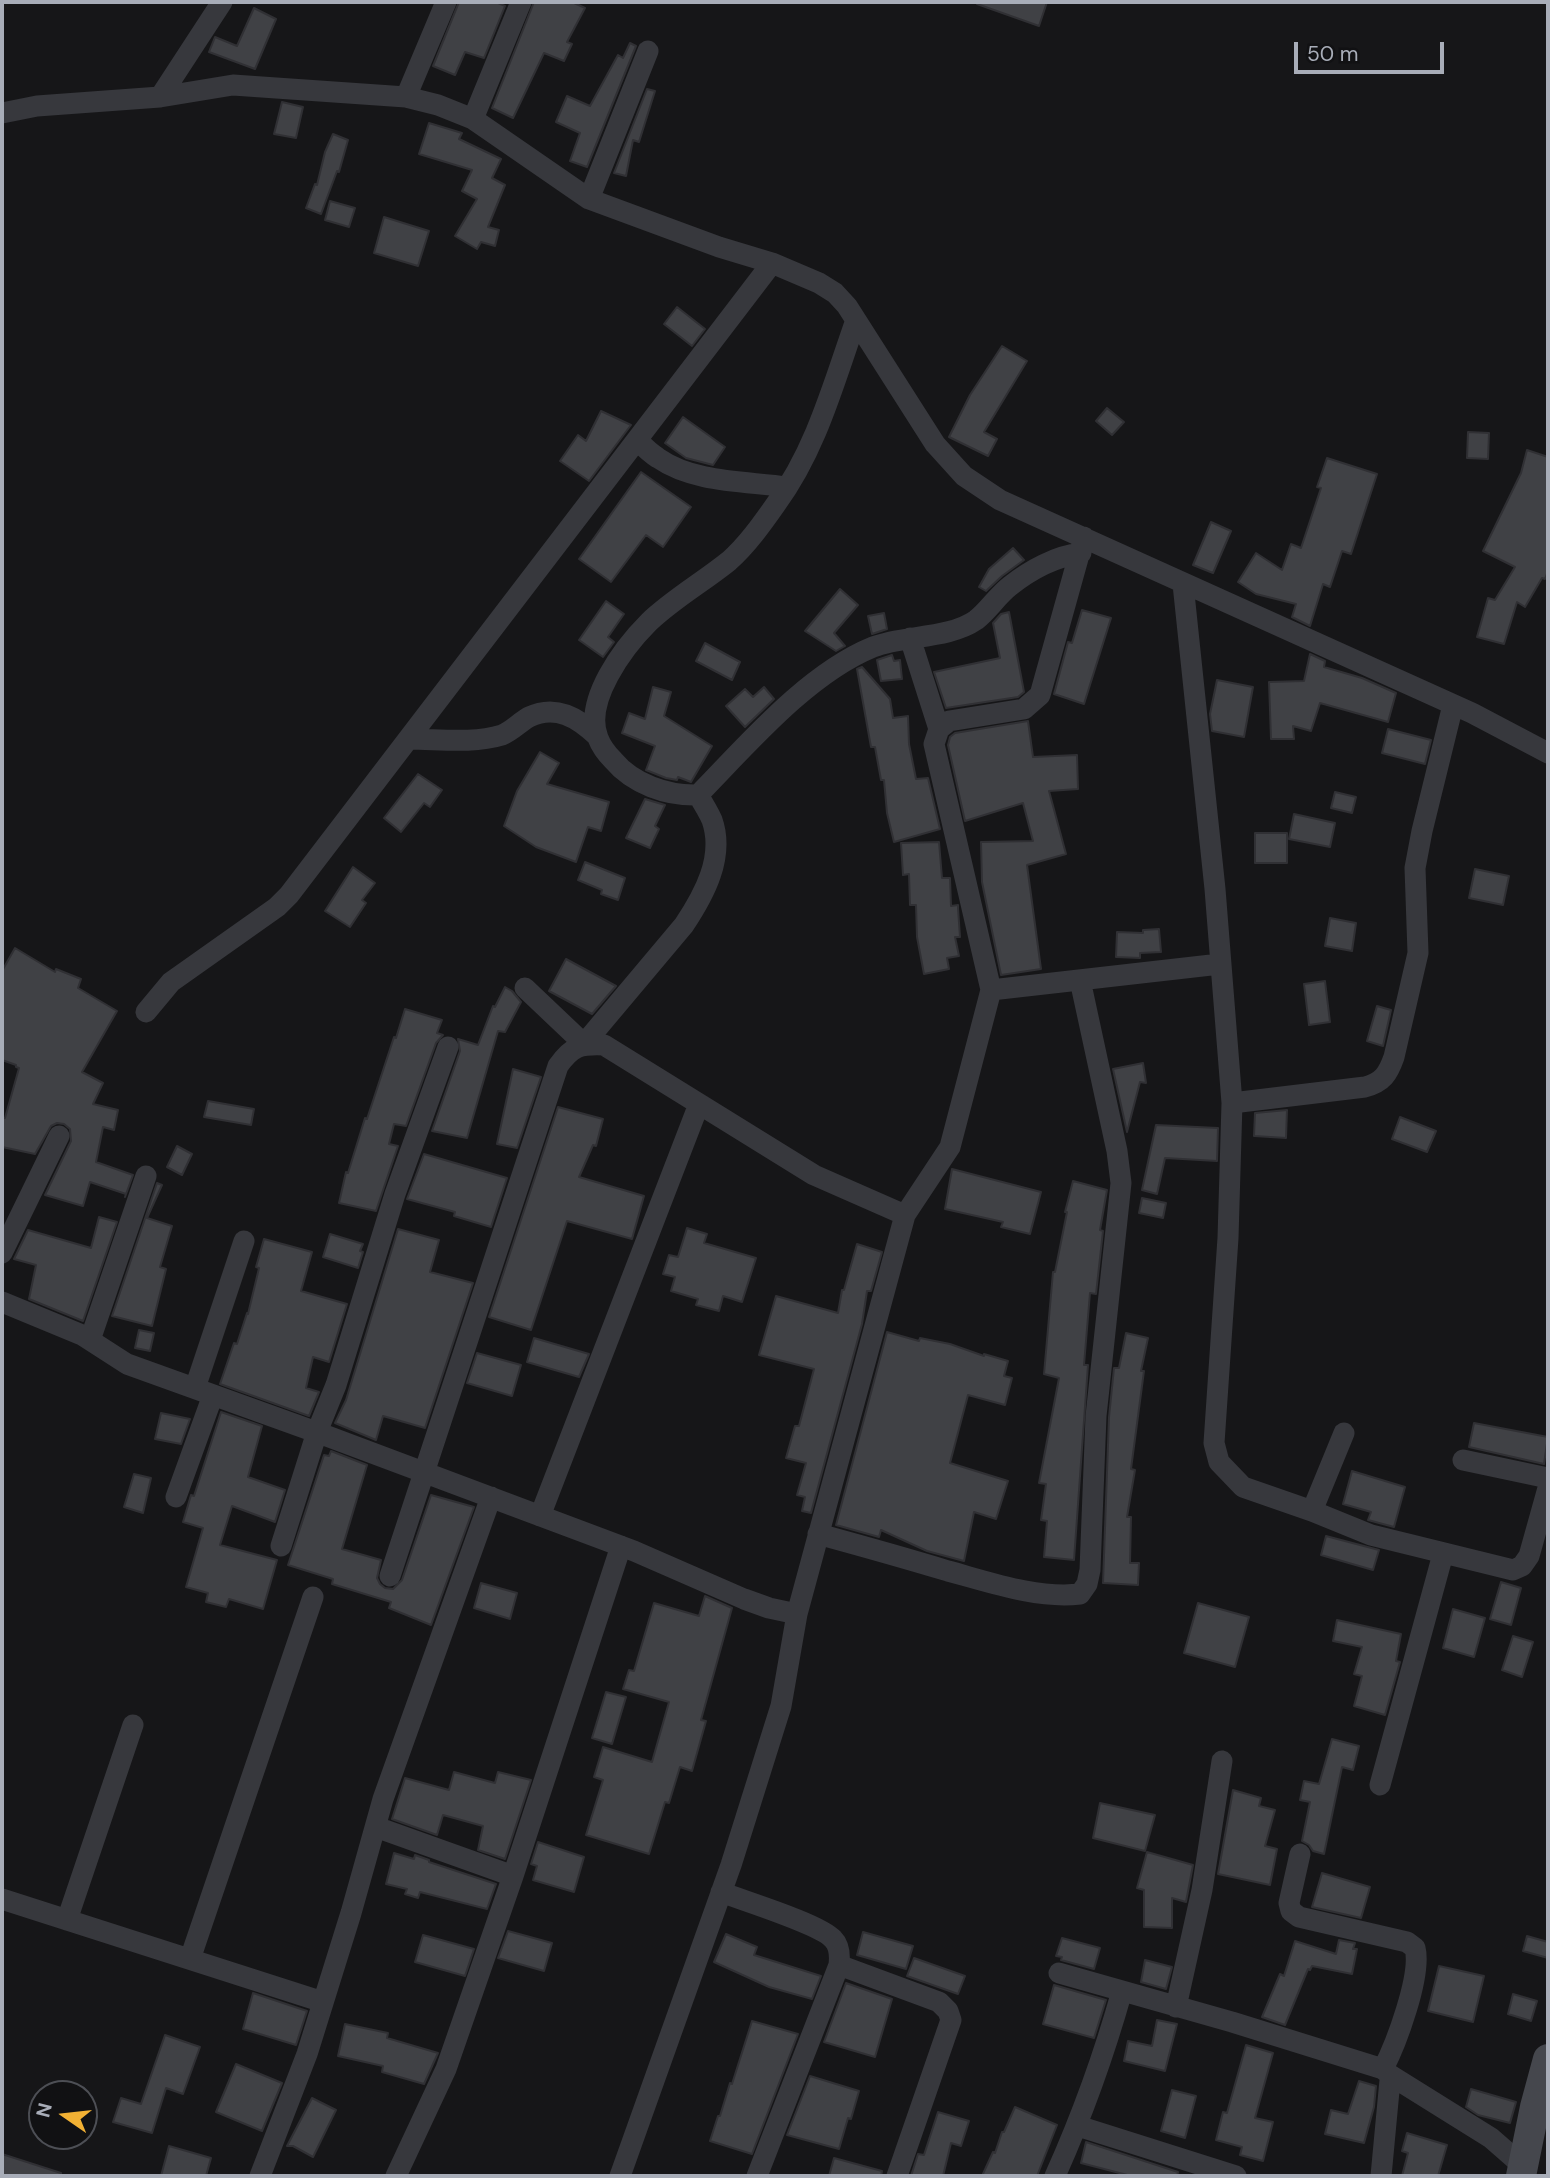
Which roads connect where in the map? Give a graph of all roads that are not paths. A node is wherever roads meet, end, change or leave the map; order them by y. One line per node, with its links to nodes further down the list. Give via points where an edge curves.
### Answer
1 (222, 2): 5 (street)
2 (446, 2): 6 (street)
3 (515, 4): 8 (street)
4 (648, 51): 9 (street)
5 (160, 97): 6 (street, via 233,85); 7 (street)
6 (406, 97): 8 (street)
7 (2, 113)
8 (473, 119): 9 (street)
9 (589, 199): 10 (street)
10 (772, 263): 11 (street, via 835,293); 12 (street)
11 (856, 320): 13 (street, via 828,402); 14 (street, via 935,444 964,476)
12 (636, 440): 13 (street, via 659,459 686,471 719,480); 20 (street)
13 (786, 487): 19 (street, via 745,546 649,622 620,656 598,702)
14 (1083, 545): 15 (street); 16 (street, via 1010,585 975,621); 18 (street, via 1040,695 1024,709 949,721)
15 (1183, 584): 17 (street); 23 (street)
16 (910, 638): 18 (street); 22 (street, via 875,646 845,660 772,720)
17 (1452, 705): 21 (street); 30 (street, via 1415,868 1418,953 1389,1073 1379,1083 1365,1087)
18 (939, 729): 26 (street, via 934,744)
19 (597, 736): 20 (street, via 581,721 558,711 531,716 503,734 475,739); 22 (street, via 613,760 636,779 670,792)
20 (409, 739): 27 (street, via 289,895 171,982)
21 (1548, 753)
22 (698, 795): 28 (street, via 716,839 710,878 684,925)
23 (1220, 964): 24 (street); 30 (street)
24 (1080, 980): 26 (street); 50 (street, via 1121,1183 1100,1367 1087,1584 1080,1594 1031,1591)
25 (525, 988): 28 (street)
26 (991, 990): 34 (street, via 950,1147)
27 (146, 1012)
28 (584, 1044): 31 (street, via 604,1045); 43 (street, via 568,1052 558,1066)
29 (448, 1047): 40 (street)
30 (1232, 1103): 48 (street, via 1214,1443 1219,1462 1243,1487)
31 (699, 1104): 34 (street, via 814,1175); 49 (street)
32 (59, 1136): 36 (street)
33 (146, 1175): 38 (street)
34 (905, 1215): 50 (street)
35 (244, 1241): 39 (street)
36 (2, 1253)
37 (2, 1302): 38 (street)
38 (90, 1340): 39 (street, via 127,1364)
39 (204, 1391): 40 (street); 46 (street)
40 (317, 1432): 43 (street); 51 (street)
41 (1344, 1433): 48 (street)
42 (1464, 1460): 44 (street)
43 (426, 1473): 47 (street); 54 (street)
44 (1548, 1478)
45 (1548, 1488): 53 (street, via 1522,1566 1513,1570)
46 (176, 1497)
47 (491, 1497): 49 (street); 60 (street)
48 (1312, 1511): 53 (street, via 1371,1535)
49 (540, 1516): 52 (street)
50 (818, 1534): 56 (street)
51 (281, 1546)
52 (621, 1546): 56 (street, via 744,1599); 62 (street)
53 (1443, 1554): 59 (street)
54 (390, 1576)
55 (313, 1597): 66 (street)
56 (797, 1614): 63 (street, via 781,1706)
57 (133, 1725): 65 (street)
58 (1222, 1761): 71 (street, via 1202,1890)
59 (1380, 1786)
60 (376, 1827): 62 (street); 70 (street)
61 (1300, 1854): 73 (street, via 1291,1911 1415,1948 1417,1965)
62 (513, 1876): 77 (street, via 446,2069)
63 (721, 1892): 67 (street, via 818,1929 834,1940); 78 (street)
64 (2, 1899): 65 (street)
65 (67, 1920): 66 (street)
66 (190, 1959): 70 (street)
67 (839, 1965): 79 (street); 80 (street, via 939,2002 951,2020)
68 (1059, 1973): 69 (street)
69 (1122, 1991): 71 (street); 74 (street)
70 (323, 2002): 76 (street)
71 (1177, 2007): 73 (street)
72 (1548, 2059): 75 (street)
73 (1387, 2072): 75 (street, via 1491,2138); 83 (street)
74 (1077, 2126): 81 (street); 82 (street)
75 (1522, 2171)
76 (260, 2176)
77 (396, 2176)
78 (620, 2176)
79 (757, 2176)
80 (897, 2176)
81 (1055, 2176)
82 (1236, 2176)
83 (1381, 2176)

